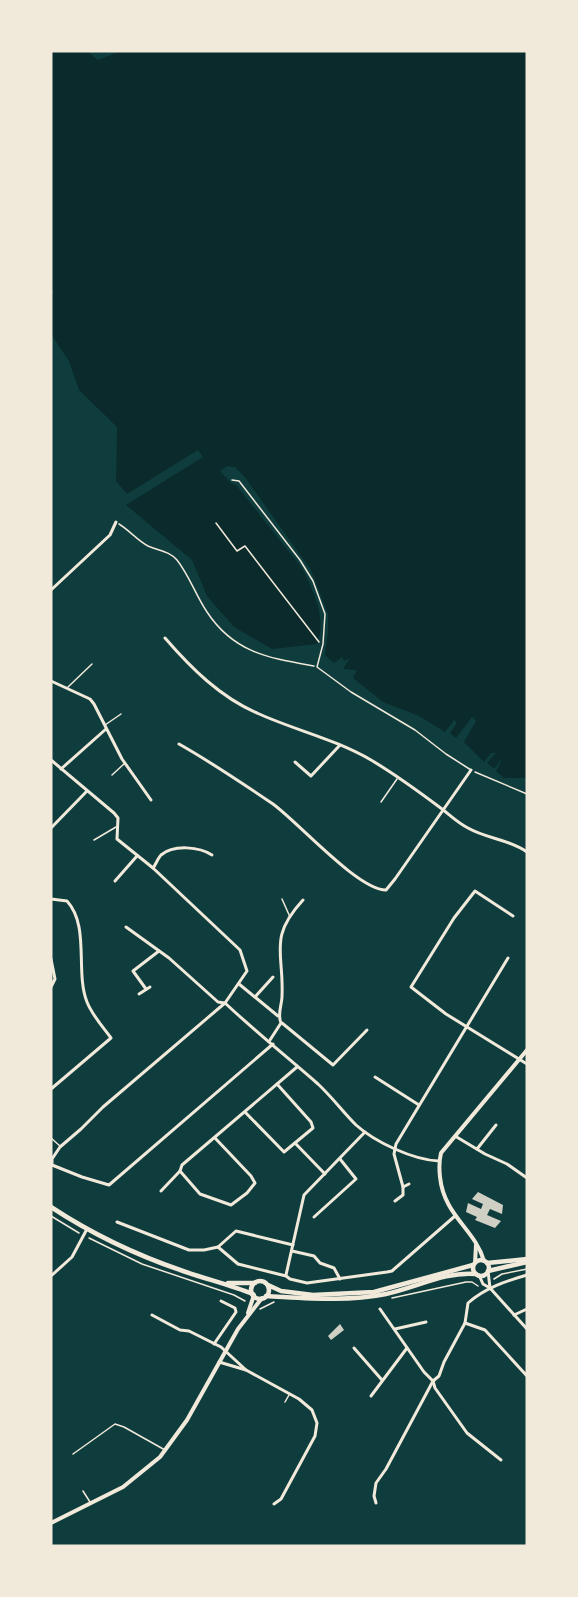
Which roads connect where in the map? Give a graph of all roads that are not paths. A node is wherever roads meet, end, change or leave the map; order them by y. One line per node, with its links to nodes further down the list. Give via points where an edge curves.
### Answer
1 (232, 480): 16 (lane, via 239,481 313,581 325,614 317,667)
2 (116, 522): 3 (street, via 110,535)
3 (51, 590)
4 (165, 638): 11 (street, via 193,668 232,700 274,721)
5 (92, 664): 7 (lane)
6 (51, 681): 7 (street)
7 (67, 688): 9 (street, via 94,704)
8 (121, 714): 9 (lane)
9 (105, 727): 14 (street); 15 (street)
10 (179, 744): 22 (street, via 273,805 354,875 376,889 386,890)
11 (340, 745): 13 (street, via 311,776); 18 (street)
12 (51, 760): 15 (street)
13 (295, 762)
14 (126, 763): 17 (lane); 20 (street)
15 (61, 769): 19 (street)
16 (471, 770): 22 (street)
17 (112, 775)
18 (398, 778): 21 (lane); 22 (street)
19 (87, 791): 23 (street, via 114,813 118,818); 24 (street)
20 (152, 800)
21 (381, 801)
22 (443, 810): 26 (street, via 465,827)
23 (116, 827): 25 (lane); 28 (street, via 117,839)
24 (51, 828)
25 (94, 840)
26 (527, 852)
27 (212, 855): 29 (street, via 204,849 176,850 160,856)
28 (136, 856): 29 (street); 30 (street)
29 (153, 868): 41 (street, via 240,950 247,972)
30 (116, 881)
31 (51, 899): 59 (street, via 63,899 72,906 87,1001 111,1038)
32 (282, 899): 35 (lane)
33 (303, 900): 35 (street)
34 (513, 916): 50 (street, via 476,891 454,918 411,987)
35 (290, 918): 48 (street, via 280,941 282,993)
36 (126, 927): 37 (street)
37 (159, 951): 44 (street, via 133,970); 47 (street, via 218,1002)
38 (508, 958): 50 (street)
39 (51, 959): 42 (street)
40 (273, 977): 46 (street)
41 (239, 984): 46 (street); 47 (street)
42 (51, 987)
43 (150, 987): 44 (street)
44 (146, 989): 45 (street)
45 (140, 994)
46 (255, 997): 48 (street)
47 (225, 1003): 52 (street); 68 (street)
48 (278, 1016): 49 (street)
49 (281, 1023): 51 (street, via 333,1065); 52 (street)
50 (466, 1027): 54 (street); 60 (street)
51 (367, 1030)
52 (271, 1042): 56 (street); 73 (street, via 110,1185)
53 (527, 1050): 54 (street)
54 (520, 1060): 55 (street); 64 (street)
55 (527, 1064)
56 (297, 1067): 58 (street); 63 (street)
57 (375, 1077): 60 (street)
58 (277, 1084): 61 (street); 67 (street, via 313,1126)
59 (51, 1089)
60 (420, 1106): 69 (street)
61 (245, 1112): 66 (street); 67 (street, via 284,1152)
62 (496, 1125): 70 (street)
63 (365, 1132): 69 (street); 71 (street)
64 (455, 1136): 70 (street); 72 (street)
65 (51, 1138): 68 (lane)
66 (215, 1138): 74 (street); 74 (street, via 251,1176 255,1183 247,1193 231,1205 200,1194)
67 (295, 1143): 75 (street)
68 (60, 1147): 73 (street)
69 (396, 1149): 72 (street); 78 (street)
70 (477, 1149): 76 (street)
71 (340, 1159): 75 (street); 83 (street, via 356,1179)
72 (439, 1161): 82 (street, via 444,1196)
73 (52, 1165)
74 (180, 1171): 79 (street)
75 (325, 1174): 87 (street, via 306,1193)
76 (527, 1178)
77 (409, 1184): 78 (street)
78 (403, 1187): 80 (street, via 403,1194)
79 (161, 1191)
80 (395, 1201)
81 (51, 1207): 85 (main road)
82 (455, 1216): 86 (street); 98 (street, via 392,1271)
83 (315, 1217)
84 (117, 1222): 88 (street, via 189,1250)
85 (87, 1229): 96 (street, via 72,1257); 99 (main road, via 145,1257)
86 (476, 1244): 91 (street); 92 (street)
87 (293, 1245): 88 (street, via 237,1231); 89 (street)
88 (218, 1247): 97 (street, via 238,1264)
89 (292, 1251): 97 (street); 98 (street, via 314,1256 334,1268)
90 (527, 1260): 91 (main road); 93 (main road)
91 (486, 1262): 92 (main road, via 479,1260); 93 (main road)
92 (474, 1264): 94 (main road); 101 (main road, via 374,1292 313,1295 281,1291)
93 (488, 1271): 94 (main road); 102 (street)
94 (477, 1275): 102 (street); 104 (main road, via 357,1298)
95 (527, 1275): 102 (street)
96 (51, 1276)
97 (286, 1276): 98 (street, via 307,1283)
98 (340, 1278)
99 (223, 1283): 100 (main road); 103 (main road)
100 (255, 1283): 101 (main road); 103 (main road)
101 (268, 1285): 104 (main road)
102 (490, 1288): 109 (street); 112 (street, via 468,1303)
103 (253, 1295): 104 (main road); 110 (street)
104 (264, 1297): 110 (street)
105 (221, 1301): 115 (street, via 236,1312)
106 (380, 1309): 113 (street)
107 (527, 1309): 109 (street)
108 (152, 1315): 115 (street)
109 (514, 1315): 114 (street)
110 (247, 1317): 118 (street)
111 (426, 1322): 113 (street)
112 (465, 1323): 121 (street, via 485,1330); 123 (street)
113 (395, 1329): 117 (street)
114 (527, 1329)
115 (214, 1344): 118 (street)
116 (354, 1348): 122 (street)
117 (407, 1348): 122 (street); 123 (street)
118 (225, 1350): 119 (street); 120 (street)
119 (219, 1362): 120 (street); 127 (street)
120 (246, 1370): 124 (street)
121 (527, 1376)
122 (382, 1380): 125 (street)
123 (433, 1381): 129 (street, via 467,1433); 132 (street, via 376,1483)
124 (290, 1394): 126 (lane); 133 (street, via 312,1410 316,1429 281,1499)
125 (371, 1396)
126 (285, 1402)
127 (166, 1450): 128 (lane, via 119,1424); 131 (street, via 136,1478)
128 (73, 1454)
129 (501, 1460)
130 (83, 1491): 131 (lane)
131 (91, 1503): 134 (street)
132 (376, 1503)
133 (274, 1504)
134 (51, 1523)

